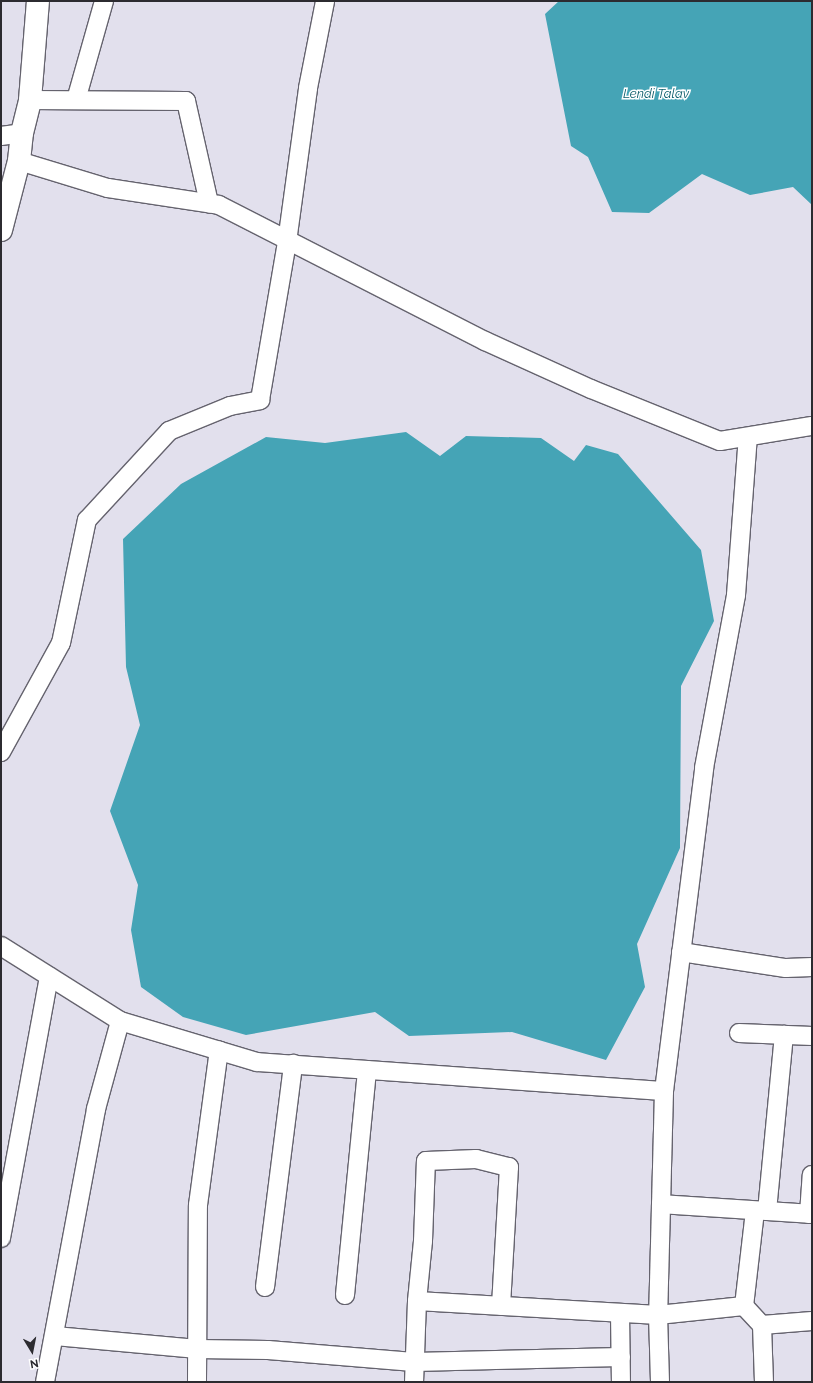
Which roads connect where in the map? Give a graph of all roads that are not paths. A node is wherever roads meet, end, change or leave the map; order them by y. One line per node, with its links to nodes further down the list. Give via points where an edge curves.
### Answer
1 (38, 1): 4 (street)
2 (104, 1): 5 (street)
3 (325, 1): 11 (street, via 308,88)
4 (30, 100): 5 (street); 6 (street)
5 (76, 100): 9 (street, via 186,101)
6 (22, 133): 7 (street); 8 (street)
7 (1, 136)
8 (19, 162): 9 (street, via 108,188); 10 (street)
9 (209, 204): 11 (street, via 219,205)
10 (1, 230)
11 (287, 242): 13 (street, via 485,342 591,389 720,441); 14 (street, via 260,400 230,406 169,431 87,520 61,643)
12 (812, 426): 13 (street)
13 (748, 437): 16 (street, via 736,595 704,768)
14 (1, 752)
15 (1, 946): 18 (street)
16 (681, 952): 17 (street, via 786,968); 26 (street)
17 (812, 967)
18 (49, 976): 19 (street); 31 (street)
19 (120, 1021): 23 (street); 41 (street, via 93,1124)
20 (739, 1033): 21 (street)
21 (784, 1035): 22 (street); 29 (street)
22 (812, 1036)
23 (219, 1050): 24 (street, via 257,1062); 42 (street, via 198,1205)
24 (293, 1064): 25 (street); 32 (street)
25 (367, 1070): 26 (street); 33 (street)
26 (664, 1091): 28 (street)
27 (812, 1174): 30 (street)
28 (661, 1204): 29 (street); 38 (street)
29 (761, 1211): 30 (street); 36 (street)
30 (810, 1214)
31 (1, 1238)
32 (265, 1287)
33 (345, 1295)
34 (416, 1301): 35 (street); 35 (street, via 423,1241 426,1161 476,1159 509,1167); 44 (street)
35 (501, 1306): 37 (street)
36 (744, 1306): 38 (street); 40 (street)
37 (620, 1313): 38 (street); 43 (street)
38 (658, 1315): 49 (street)
39 (812, 1321): 40 (street)
40 (762, 1325): 50 (street)
41 (55, 1336): 42 (street); 45 (street)
42 (197, 1349): 44 (street, via 268,1350); 46 (street)
43 (620, 1357): 44 (street); 48 (street)
44 (414, 1362): 47 (street)
45 (45, 1382)
46 (197, 1382)
47 (414, 1382)
48 (621, 1382)
49 (660, 1382)
50 (764, 1382)

